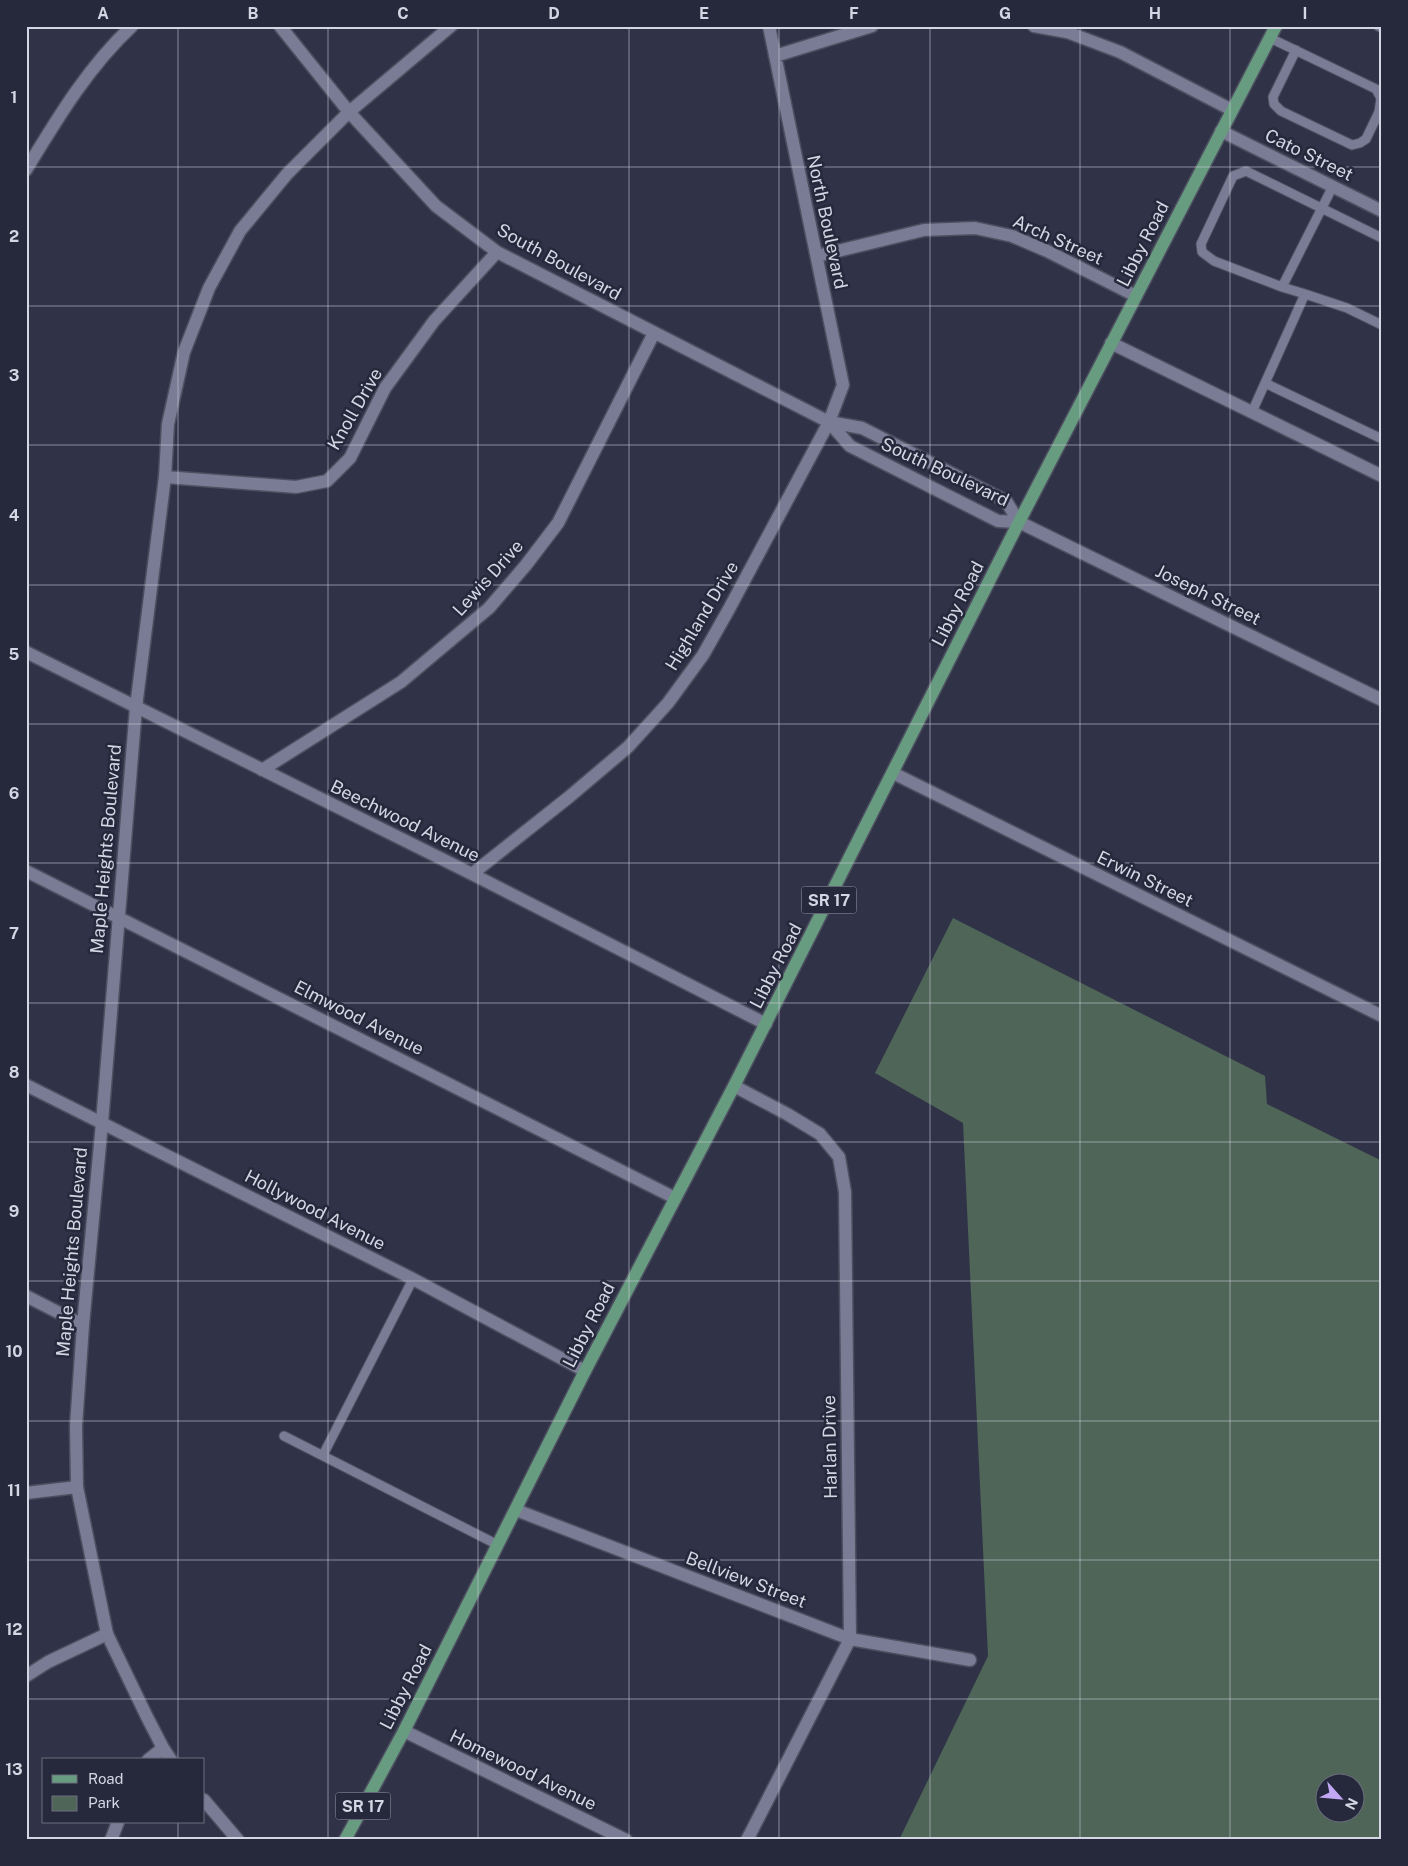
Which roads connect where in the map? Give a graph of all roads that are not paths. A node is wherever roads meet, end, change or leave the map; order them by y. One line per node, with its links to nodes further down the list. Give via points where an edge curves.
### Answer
1 (132, 26): 15 (street, via 86,76)
2 (280, 26): 13 (street, South Boulevard)
3 (451, 26): 13 (street, Maple Heights Boulevard)
4 (769, 26): 11 (street, North Boulevard)
5 (872, 26): 11 (street)
6 (1034, 26): 12 (street, via 1067,32 1120,52)
7 (1378, 26): 8 (lane)
8 (1382, 28)
9 (1273, 32): 10 (lane); 12 (main road, Libby Road / SR 17)
10 (1296, 50): 10 (lane, via 1376,89 1381,98 1379,112 1366,139 1352,145 1274,104 1273,97)
11 (775, 56): 21 (street, North Boulevard)
12 (1232, 110): 14 (main road, Libby Road / SR 17)
13 (349, 112): 20 (street, South Boulevard, via 436,206); 33 (street, Maple Heights Boulevard, via 287,174 240,231 209,288 184,352 168,424)
14 (1221, 131): 16 (street, Cato Street); 24 (main road, Libby Road / SR 17)
15 (26, 170)
16 (1333, 186): 17 (lane); 18 (street, Cato Street)
17 (1322, 209): 19 (lane); 22 (lane); 22 (lane, via 1246,172 1233,176 1201,244 1202,252 1214,260)
18 (1382, 211)
19 (1382, 238)
20 (497, 252): 26 (street, South Boulevard); 33 (street, Knoll Drive, via 434,321 385,388 350,458 327,481 296,487)
21 (817, 256): 24 (street, Arch Street, via 924,230 975,228 1012,236); 30 (street, North Boulevard, via 843,385)
22 (1282, 287): 23 (lane)
23 (1305, 294): 25 (lane, via 1347,308); 28 (lane)
24 (1136, 296): 27 (main road, Libby Road / SR 17)
25 (1382, 325)
26 (654, 333): 30 (street, South Boulevard); 38 (street, Lewis Drive, via 558,523 489,608 401,682)
27 (1111, 342): 29 (street); 34 (main road, Libby Road / SR 17)
28 (1265, 383): 29 (lane); 31 (lane)
29 (1252, 412): 32 (street)
30 (829, 422): 34 (street, South Boulevard, via 850,446 998,521); 34 (street, South Boulevard, via 862,428 1006,501); 41 (street, Highland Drive, via 703,655 668,702 628,747)
31 (1382, 439)
32 (1382, 476)
33 (165, 477): 37 (street, Maple Heights Boulevard)
34 (1019, 522): 36 (street, Joseph Street); 39 (main road, Libby Road / SR 17)
35 (26, 652): 37 (street, Beechwood Avenue)
36 (1382, 700)
37 (136, 707): 38 (street, Beechwood Avenue); 42 (street, Maple Heights Boulevard)
38 (262, 770): 41 (street, Beechwood Avenue)
39 (893, 773): 43 (street, Erwin Street); 44 (main road, Libby Road / SR 17)
40 (26, 871): 42 (street, Elmwood Avenue)
41 (472, 874): 44 (street, Beechwood Avenue)
42 (118, 917): 47 (street, Maple Heights Boulevard); 48 (street, Elmwood Avenue)
43 (1382, 1016)
44 (766, 1024): 46 (main road, Libby Road / SR 17)
45 (26, 1085): 47 (street, Hollywood Avenue)
46 (734, 1086): 48 (main road, Libby Road / SR 17); 60 (street, Harlan Drive, via 820,1134 839,1158 846,1192)
47 (102, 1123): 49 (street, Hollywood Avenue); 51 (street, Maple Heights Boulevard)
48 (675, 1198): 52 (main road, Libby Road / SR 17)
49 (413, 1279): 52 (street, Hollywood Avenue); 54 (lane)
50 (26, 1296): 51 (street)
51 (83, 1324): 55 (street, Maple Heights Boulevard, via 76,1426)
52 (585, 1371): 57 (main road, Libby Road / SR 17)
53 (284, 1436): 54 (lane)
54 (322, 1456): 58 (lane)
55 (77, 1487): 56 (street); 59 (street, Maple Heights Boulevard)
56 (26, 1493)
57 (516, 1510): 58 (main road, Libby Road / SR 17); 60 (street, Bellview Street)
58 (498, 1545): 63 (main road, Libby Road / SR 17)
59 (107, 1634): 62 (street); 64 (street, Maple Heights Boulevard)
60 (850, 1640): 61 (street, Bellview Street); 73 (street, Harlan Drive)
61 (970, 1660)
62 (26, 1676)
63 (404, 1731): 71 (main road, Libby Road / SR 17); 72 (street, Homewood Avenue)
64 (163, 1748): 65 (street); 66 (street, Maple Heights Boulevard)
65 (150, 1758)
66 (170, 1758)
67 (205, 1801): 70 (street)
68 (117, 1824): 69 (street)
69 (111, 1840)
70 (238, 1840)
71 (345, 1840)
72 (626, 1840)
73 (747, 1840)

